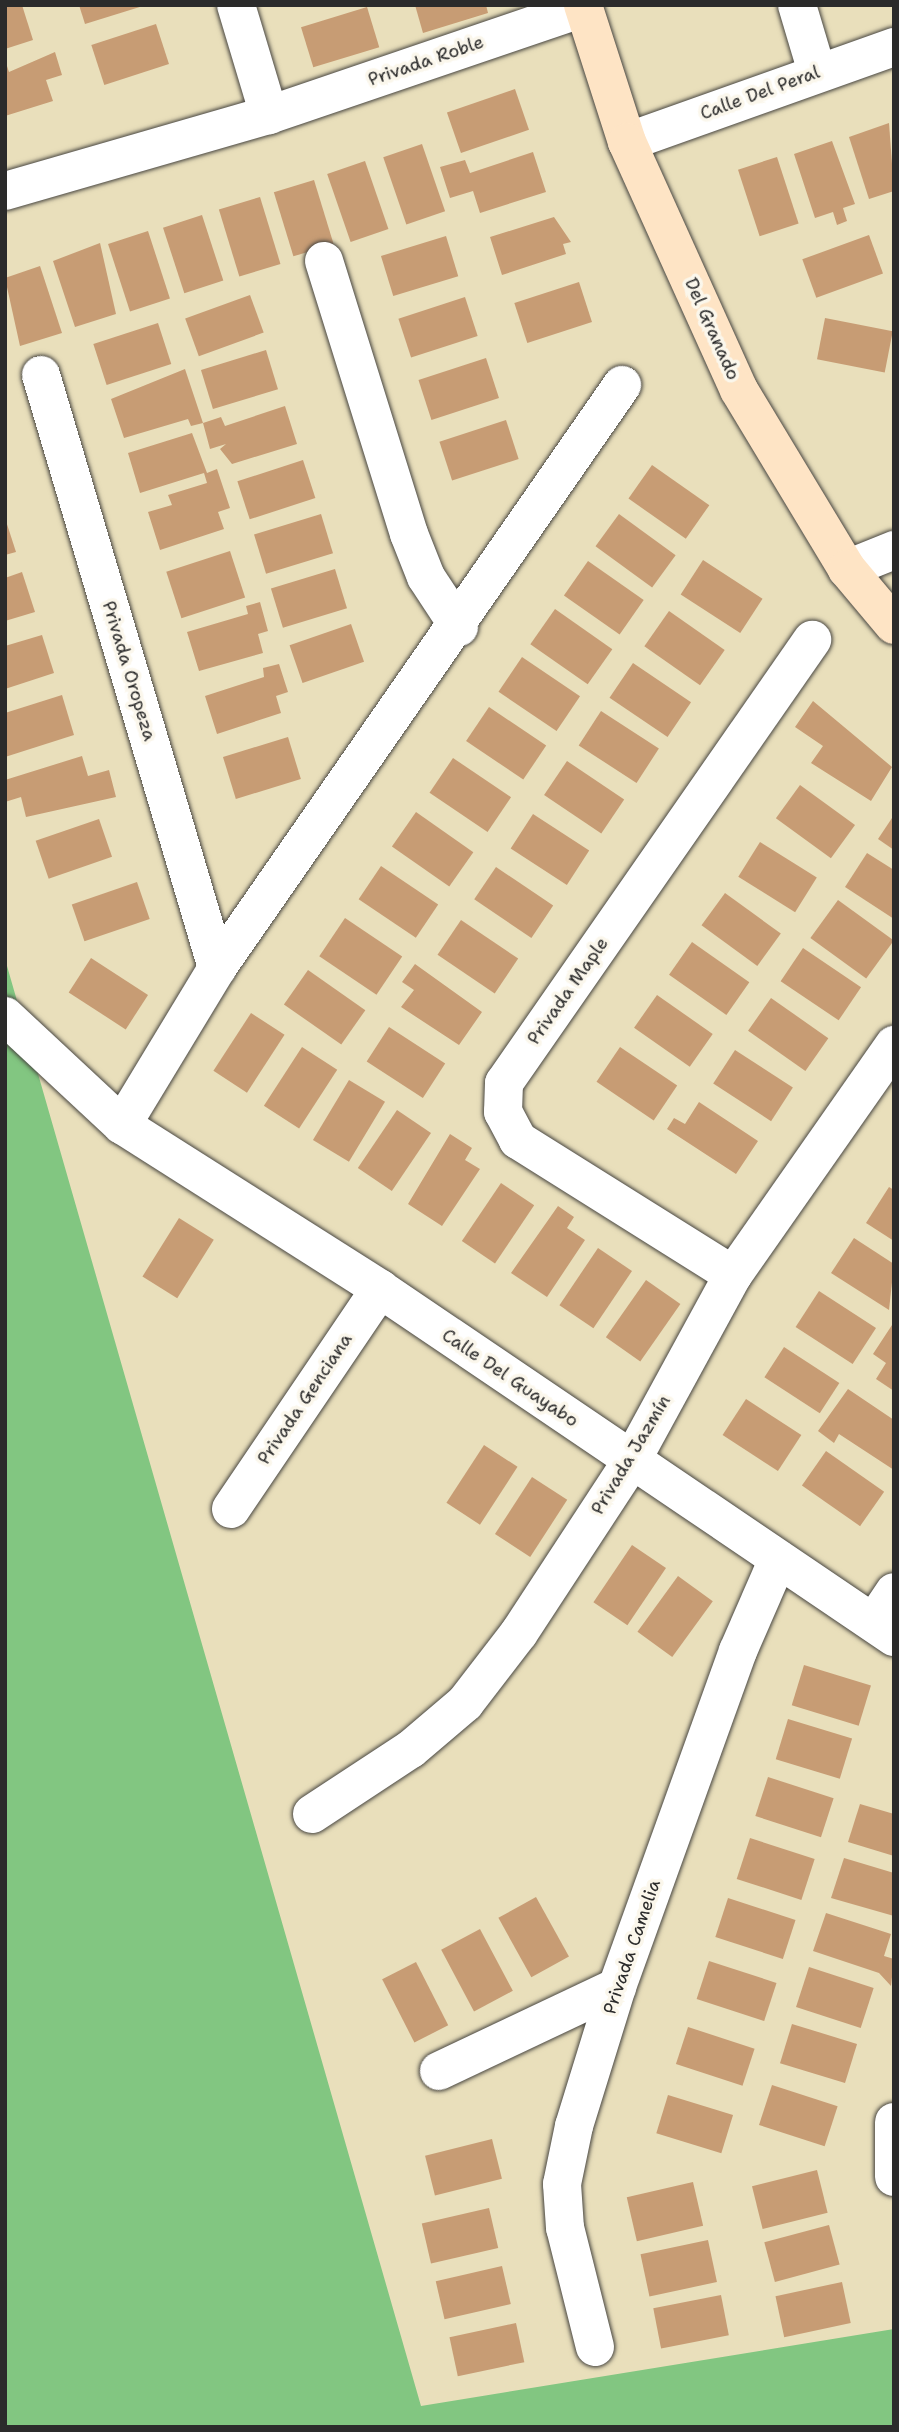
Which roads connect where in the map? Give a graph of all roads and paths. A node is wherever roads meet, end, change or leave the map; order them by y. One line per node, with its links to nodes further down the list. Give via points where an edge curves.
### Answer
1 (236, 5): 6 (street)
2 (797, 5): 5 (street)
3 (584, 7): 6 (street, Privada Roble); 7 (main road, Del Granado)
4 (894, 47): 5 (street, Calle Del Peral)
5 (817, 72): 7 (street, Calle Del Peral)
6 (269, 115): 8 (street, Privada Roble)
7 (627, 142): 13 (main road, Del Granado, via 739,390)
8 (5, 191)
9 (324, 261): 15 (street, via 409,534 426,577)
10 (41, 375): 17 (street, Privada Oropeza)
11 (622, 385): 15 (street)
12 (894, 550): 13 (street)
13 (846, 569): 14 (main road, Del Granado)
14 (894, 625)
15 (459, 627): 17 (street)
16 (811, 640): 21 (street, Privada Maple, via 504,1083 502,1112 518,1140)
17 (218, 968): 20 (street)
18 (5, 1016): 20 (street, Calle Del Guayabo)
19 (894, 1045): 21 (street, Privada Jazmín)
20 (122, 1125): 22 (street, Calle Del Guayabo)
21 (733, 1275): 23 (street, Privada Jazmín)
22 (380, 1289): 23 (street, Calle Del Guayabo); 24 (street, Privada Genciana)
23 (632, 1460): 25 (street, Calle Del Guayabo); 27 (street, Privada Jazmín, via 519,1633 465,1703 411,1749)
24 (231, 1509)
25 (778, 1559): 26 (street, Calle Del Guayabo); 28 (street, Privada Camelia, via 738,1651)
26 (887, 1617)
27 (312, 1814)
28 (617, 1987): 29 (street); 32 (street, Privada Camelia, via 562,2184 565,2228)
29 (439, 2071)
30 (894, 2122): 31 (street)
31 (894, 2177)
32 (594, 2347)

